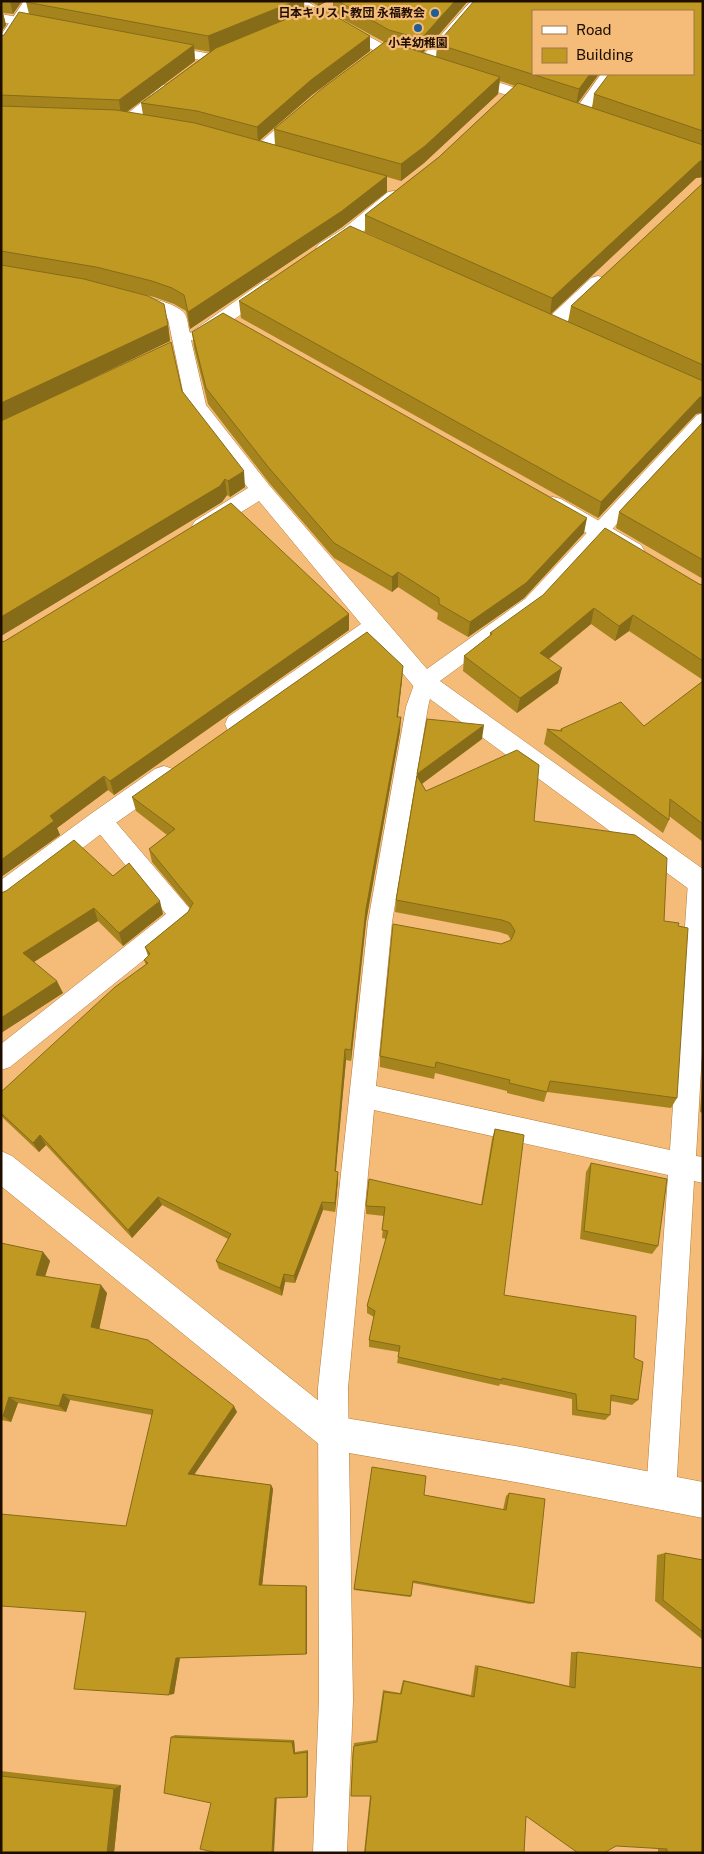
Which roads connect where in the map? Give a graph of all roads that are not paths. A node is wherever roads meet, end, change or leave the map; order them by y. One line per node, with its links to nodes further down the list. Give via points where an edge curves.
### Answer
1 (31, 1): 8 (street)
2 (295, 1): 5 (street)
3 (478, 1): 14 (lane)
4 (337, 5): 5 (street)
5 (319, 13): 7 (lane); 12 (street)
6 (1, 18): 8 (lane)
7 (303, 20)
8 (19, 22): 9 (lane); 10 (street)
9 (58, 29)
10 (1, 47)
11 (154, 47): 15 (lane, via 216,56)
12 (383, 50): 13 (lane); 14 (street)
13 (369, 61)
14 (423, 64): 18 (street)
15 (199, 66)
16 (607, 75): 21 (lane)
17 (177, 82): 24 (lane)
18 (513, 91): 20 (street); 21 (street)
19 (311, 105): 27 (lane)
20 (494, 108)
21 (580, 113): 22 (street)
22 (599, 120)
23 (96, 121): 24 (lane)
24 (125, 122): 25 (street)
25 (143, 124)
26 (243, 144): 27 (street)
27 (261, 149): 28 (street)
28 (280, 154)
29 (381, 183): 30 (street, via 407,186 356,236)
30 (309, 258)
31 (610, 270): 34 (street, via 544,320)
32 (286, 274): 35 (street, via 232,323)
33 (115, 295): 35 (street, via 163,308 177,316)
34 (570, 332)
35 (174, 349): 37 (street, via 196,406)
36 (703, 419): 39 (lane)
37 (261, 490): 40 (street); 42 (street)
38 (540, 497): 39 (street)
39 (600, 531): 41 (street); 43 (lane, via 532,604)
40 (186, 536)
41 (651, 561)
42 (375, 626): 43 (street); 44 (street)
43 (424, 682): 47 (street); 50 (lane, via 417,707 389,924)
44 (222, 735)
45 (182, 764): 46 (street)
46 (101, 820): 48 (street); 49 (lane, via 182,916)
47 (701, 883): 52 (lane)
48 (1, 895)
49 (1, 1059)
50 (362, 1095): 52 (lane); 53 (lane, via 333,1388)
51 (1, 1166): 53 (street)
52 (692, 1168): 54 (lane)
53 (332, 1433): 54 (street); 56 (lane, via 336,1700)
54 (661, 1492): 55 (street)
55 (703, 1500)
56 (330, 1853)

